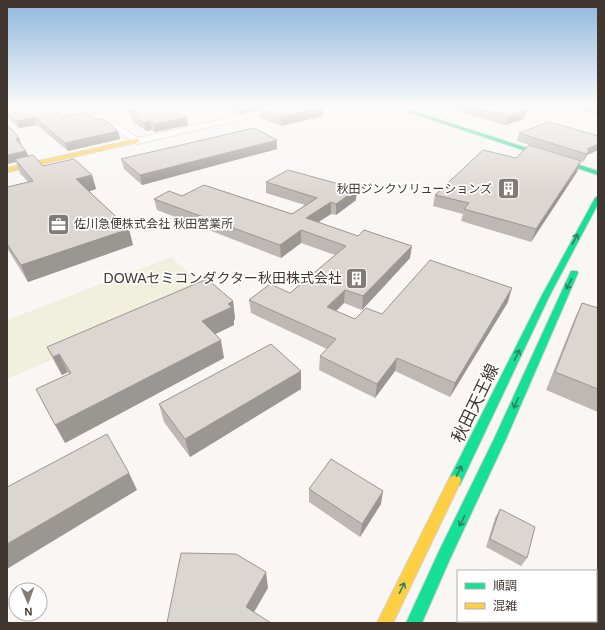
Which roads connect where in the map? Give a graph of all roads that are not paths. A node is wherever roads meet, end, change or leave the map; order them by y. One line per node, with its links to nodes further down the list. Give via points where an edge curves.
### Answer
1 (127, 135): 4 (street)
2 (165, 135): 4 (street)
3 (483, 135): 6 (main road)
4 (137, 142): 5 (main road)
5 (7, 170)
6 (598, 173)
7 (598, 198): 9 (main road, 秋田天王線, one-way to 7, via 545,297)
8 (578, 267): 10 (main road, one-way to 10)
9 (384, 623)
10 (414, 623)

